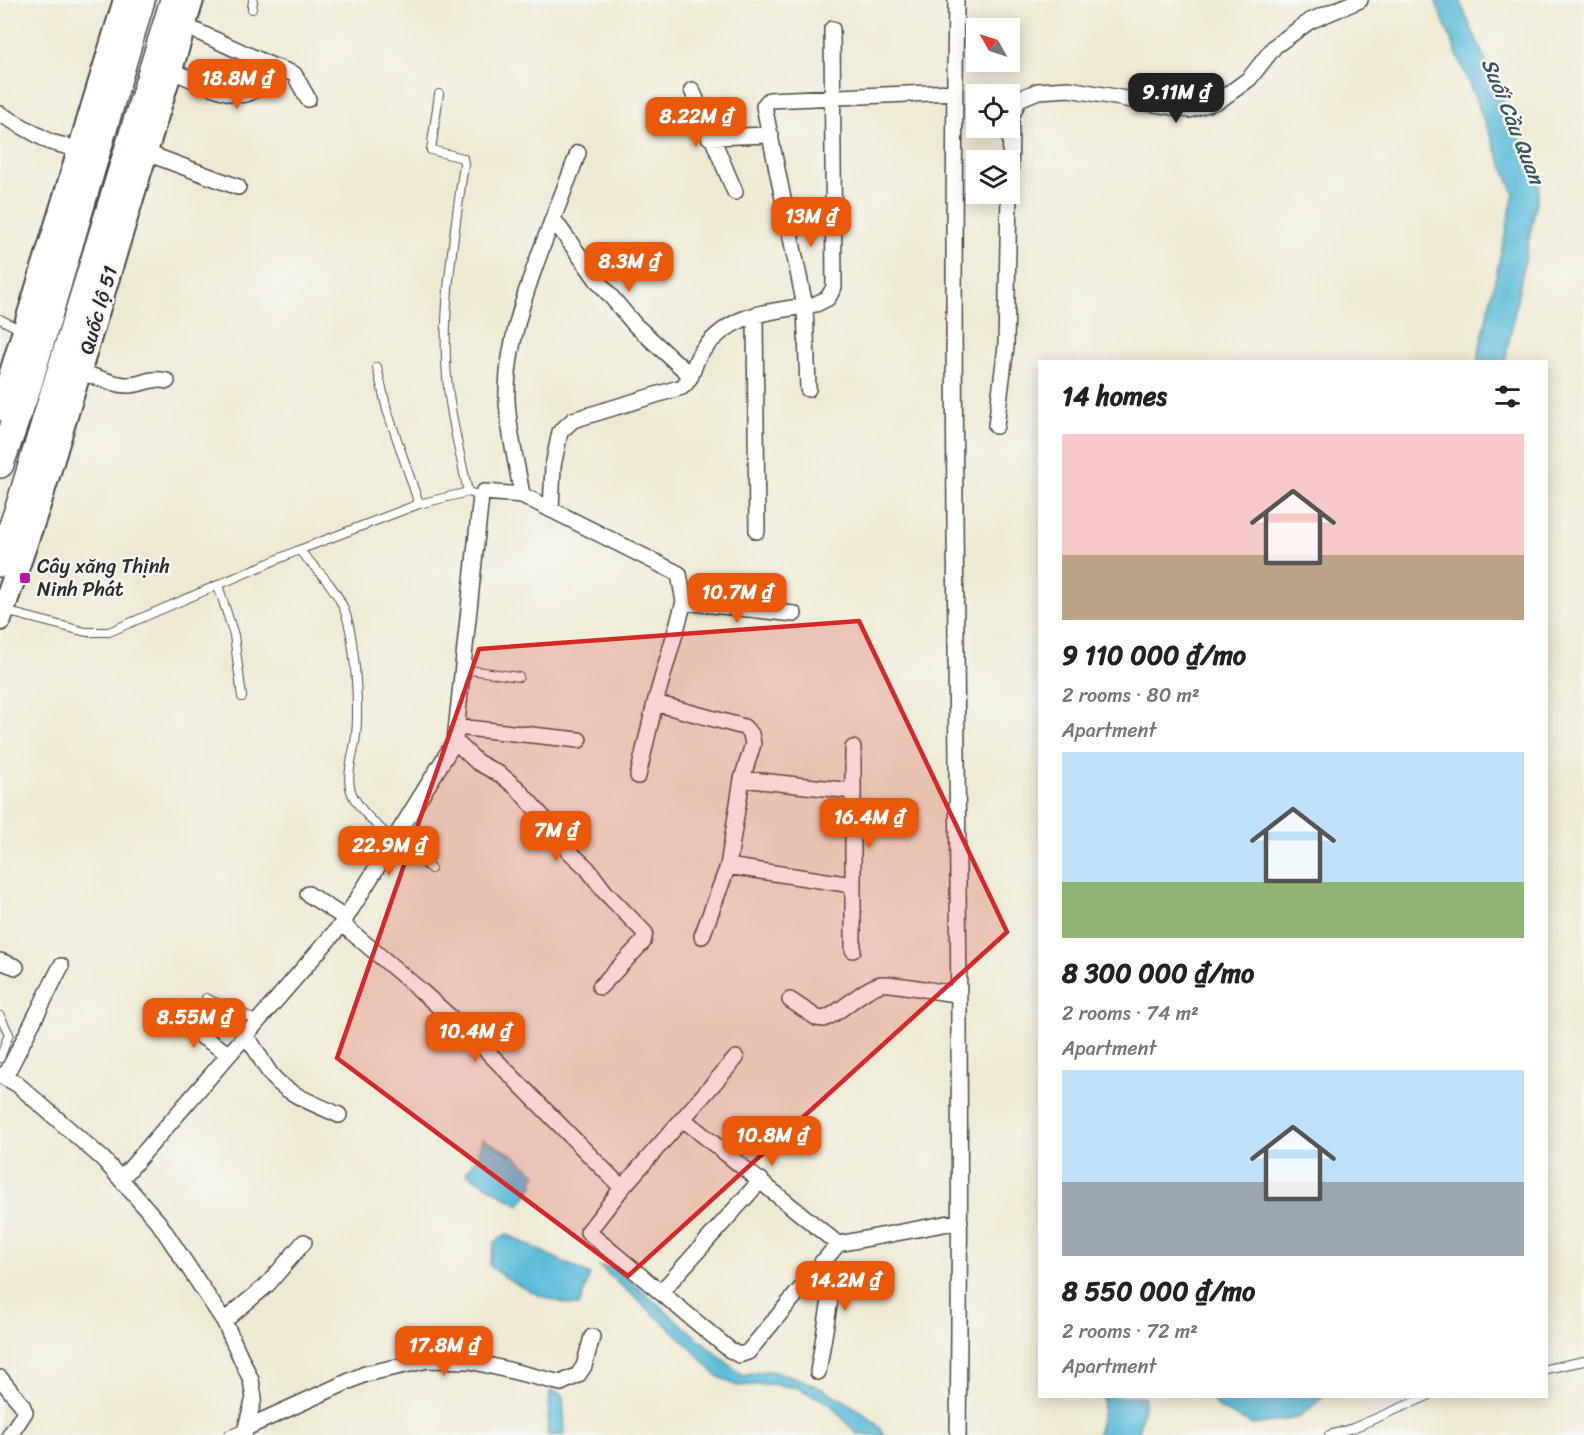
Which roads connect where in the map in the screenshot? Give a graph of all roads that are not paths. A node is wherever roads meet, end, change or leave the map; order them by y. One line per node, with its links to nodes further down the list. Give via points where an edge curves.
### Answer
1 (124, 0): 24 (main road)
2 (141, 0): 24 (highway)
3 (174, 0): 21 (highway, Quốc lộ 51)
4 (192, 0): 9 (main road, Quốc lộ 51)
5 (253, 0): 8 (lane)
6 (956, 0): 14 (street)
7 (1360, 0): 22 (street, via 1310,21 1275,46 1249,79 1220,100 1189,110 1069,90 1038,91 1019,99 1011,117)
8 (252, 9)
9 (183, 25): 11 (street); 12 (main road, Quốc lộ 51)
10 (832, 29): 17 (street)
11 (270, 65): 12 (street, via 253,91 245,94 231,93); 16 (street, via 294,75)
12 (169, 70): 21 (main road, Quốc lộ 51)
13 (692, 90): 20 (street)
14 (954, 92): 17 (street); 74 (street)
15 (439, 94): 41 (lane, via 431,150 457,154 464,164 446,356 453,419)
16 (308, 99)
17 (833, 99): 19 (street, via 769,100 764,106); 29 (street, via 834,287 828,298)
18 (0, 114): 24 (street)
19 (771, 135): 20 (street); 29 (street)
20 (709, 137): 26 (street)
21 (136, 149): 25 (street); 34 (main road, Quốc lộ 51); 47 (highway, Quốc lộ 51)
22 (1011, 150)
23 (578, 153): 28 (street)
24 (84, 158): 32 (highway)
25 (238, 187)
26 (735, 192)
27 (1010, 204): 39 (street, via 1006,346)
28 (554, 220): 35 (street, via 635,325); 42 (street, via 513,341 507,399)
29 (805, 306): 30 (street); 37 (street)
30 (755, 315): 35 (street, via 739,318 714,336 695,359); 45 (street)
31 (0, 319): 32 (lane)
32 (33, 335): 38 (highway)
33 (376, 367): 43 (lane)
34 (80, 372): 36 (street, via 125,385 153,378); 50 (main road, Quốc lộ 51)
35 (691, 376): 44 (street, via 682,387 573,420 560,432 553,466)
36 (167, 381)
37 (808, 389)
38 (8, 394): 40 (highway)
39 (996, 426)
40 (0, 464)
41 (475, 494): 42 (street, via 489,491); 43 (lane); 52 (street)
42 (522, 495): 44 (street)
43 (419, 504): 46 (lane)
44 (551, 510): 49 (street, via 679,574)
45 (757, 531)
46 (299, 550): 48 (lane); 62 (lane, via 328,582 345,612 357,725 348,782 367,817)
47 (0, 563)
48 (218, 585): 50 (lane, via 110,632 86,632); 54 (lane, via 234,635)
49 (684, 602): 51 (street); 55 (street)
50 (1, 613)
51 (794, 614)
52 (463, 669): 53 (lane); 56 (street)
53 (519, 678)
54 (242, 697)
55 (655, 703): 59 (street); 60 (street, via 744,727 752,734 753,744)
56 (456, 734): 57 (street); 62 (street); 73 (street, via 477,762 517,788 550,825 559,842 645,933 642,942)
57 (579, 740)
58 (853, 748): 61 (street)
59 (638, 776)
60 (742, 778): 61 (street); 63 (street)
61 (852, 791): 65 (street)
62 (394, 838): 64 (lane); 67 (street)
63 (728, 866): 65 (street); 68 (street)
64 (431, 869)
65 (852, 885): 69 (street)
66 (308, 894): 67 (street)
67 (343, 921): 79 (street); 89 (street, via 476,1041)
68 (702, 936)
69 (853, 950)
70 (0, 961): 72 (street)
71 (61, 966): 84 (street)
72 (16, 967)
73 (600, 987)
74 (957, 994): 76 (street, via 881,984 824,1019); 90 (street)
75 (206, 998): 79 (lane)
76 (790, 1000)
77 (0, 1016): 82 (lane, via 9,1034)
78 (174, 1019): 81 (street)
79 (257, 1022): 80 (street)
80 (245, 1036): 81 (street); 85 (street, via 274,1078 291,1092)
81 (229, 1054): 87 (street)
82 (0, 1058)
83 (736, 1058): 86 (street)
84 (3, 1076): 87 (street)
85 (339, 1115)
86 (683, 1119): 88 (street); 89 (street)
87 (122, 1178): 95 (street, via 159,1223)
88 (761, 1180): 92 (street); 94 (street)
89 (622, 1188): 94 (street, via 588,1232)
90 (960, 1221): 92 (street); 105 (street)
91 (304, 1242): 95 (street, via 267,1285)
92 (838, 1244): 93 (street)
93 (822, 1262): 94 (street, via 748,1352 740,1355); 99 (street, via 833,1282)
94 (661, 1292)
95 (224, 1321): 102 (street, via 251,1380 254,1398)
96 (592, 1337): 102 (street, via 578,1375 561,1383 471,1361 428,1360 365,1374)
97 (1584, 1361): 98 (lane)
98 (1548, 1369)
99 (818, 1372)
100 (0, 1378): 103 (street, via 25,1412)
101 (1423, 1398): 106 (lane)
102 (246, 1431): 104 (lane)
103 (10, 1435)
104 (228, 1435)
105 (958, 1435)
106 (1329, 1435)

